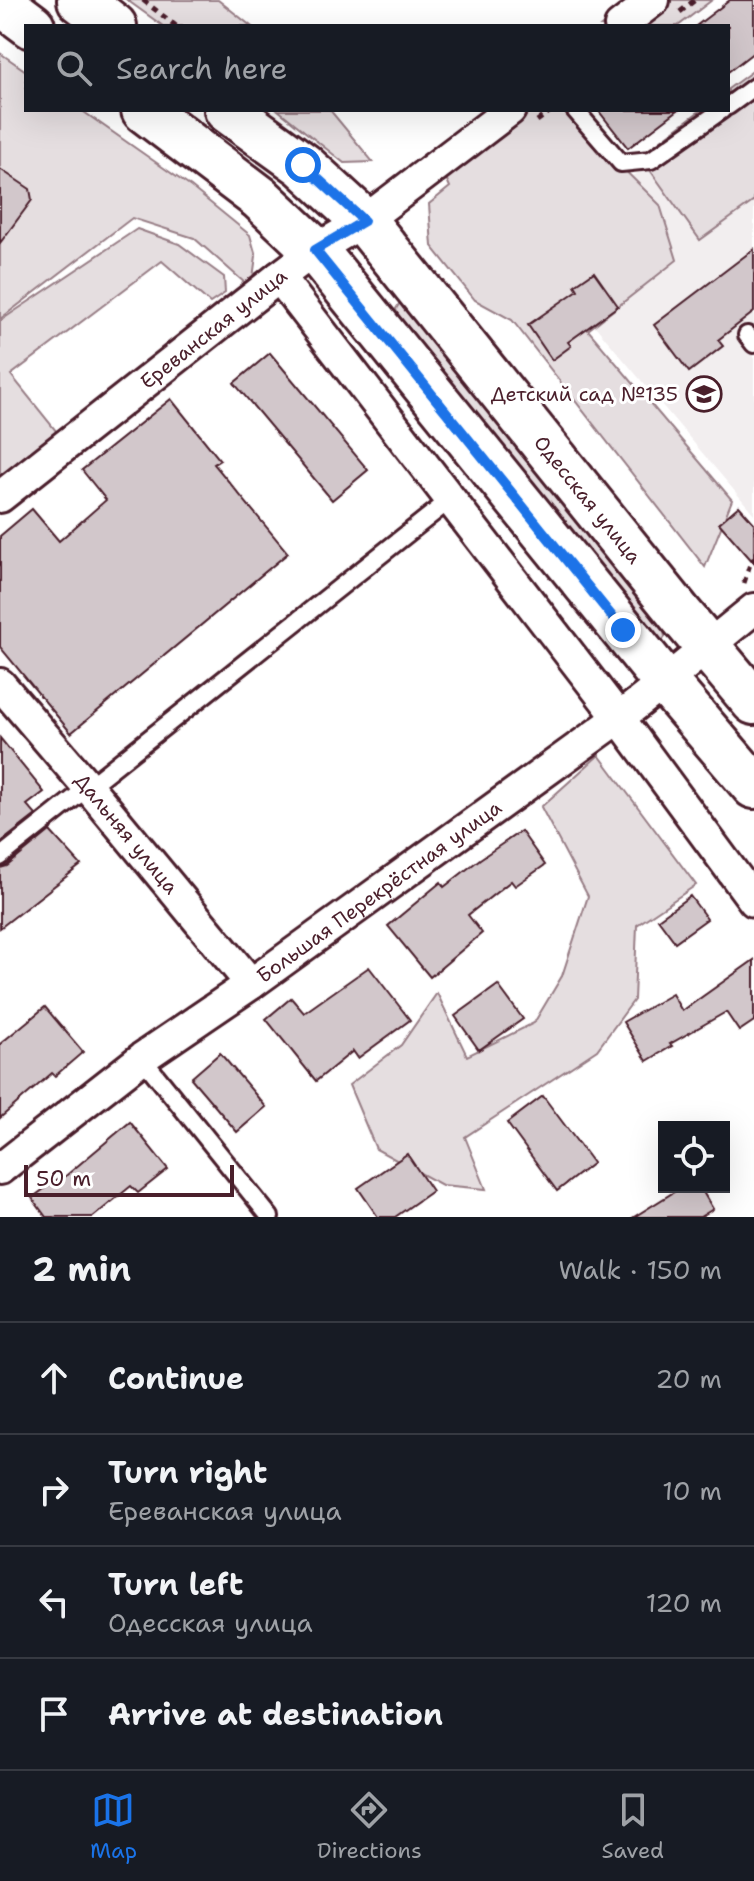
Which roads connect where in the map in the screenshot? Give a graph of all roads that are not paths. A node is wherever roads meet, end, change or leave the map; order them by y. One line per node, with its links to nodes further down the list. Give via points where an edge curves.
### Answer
1 (80, 0): 5 (main road)
2 (654, 0): 6 (street)
3 (0, 2): 4 (main road)
4 (29, 24)
5 (111, 24)
6 (623, 24)
7 (754, 87): 8 (lane)
8 (730, 105)
9 (147, 112): 15 (main road, via 260,198)
10 (230, 112): 14 (main road, Одесская улица, via 303,165)
11 (507, 112): 14 (street, Ереванская улица)
12 (577, 112): 13 (lane, via 621,163 651,160)
13 (719, 112)
14 (364, 221): 15 (street, Ереванская улица); 20 (main road, Одесская улица)
15 (315, 250): 16 (street, Ереванская улица); 21 (main road)
16 (279, 277): 17 (street, Ереванская улица); 18 (street)
17 (0, 497)
18 (451, 499): 24 (street); 26 (lane)
19 (751, 600): 20 (street, Большая Перекрёстная улица)
20 (707, 646): 21 (street, Большая Перекрёстная улица); 23 (main road, Одесская улица)
21 (666, 683): 24 (street, Большая Перекрёстная улица); 25 (main road)
22 (0, 684): 26 (street, Дальняя улица)
23 (754, 702)
24 (619, 718): 28 (street); 29 (street, Большая Перекрёстная улица)
25 (754, 786)
26 (89, 788): 27 (lane); 29 (street, Дальняя улица)
27 (0, 857)
28 (754, 901)
29 (251, 984): 30 (street, Большая Перекрёстная улица)
30 (142, 1058): 31 (street, Большая Перекрёстная улица); 32 (lane)
31 (0, 1169)
32 (270, 1217)

